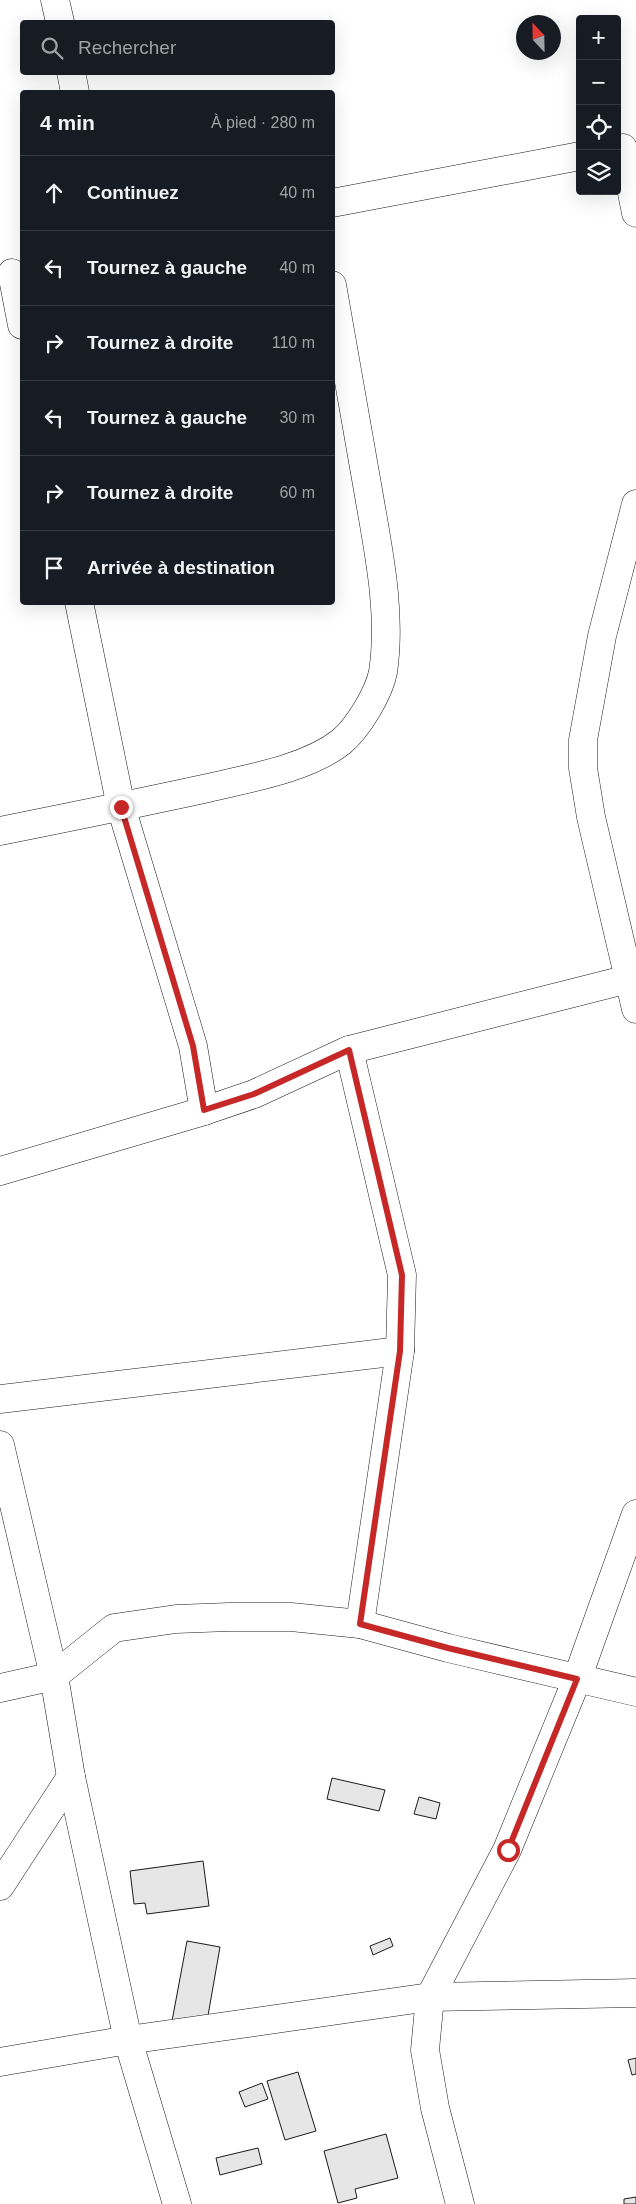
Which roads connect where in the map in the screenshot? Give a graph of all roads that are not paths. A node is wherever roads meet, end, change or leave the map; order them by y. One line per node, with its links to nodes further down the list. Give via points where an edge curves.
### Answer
1 (55, 0): 2 (street)
2 (60, 20)
3 (72, 75): 4 (street)
4 (75, 90)
5 (625, 147): 8 (street)
6 (576, 157): 7 (street)
7 (335, 201)
8 (636, 213)
9 (11, 273): 11 (street)
10 (335, 302): 14 (street, via 380,561 386,622 383,674 355,730 340,743 306,761 244,779)
11 (20, 316)
12 (636, 504): 16 (street, via 602,636 583,758 591,817)
13 (80, 605): 14 (street)
14 (121, 807): 15 (street); 19 (street, via 193,1046)
15 (0, 831)
16 (632, 977): 17 (street); 18 (street)
17 (636, 1010)
18 (349, 1050): 19 (street, via 254,1094); 21 (street, via 402,1275)
19 (204, 1110): 20 (street)
20 (0, 1171)
21 (400, 1351): 22 (street); 25 (street)
22 (0, 1399)
23 (0, 1445): 26 (street)
24 (636, 1514): 27 (street)
25 (360, 1624): 26 (street, via 291,1617 229,1617 176,1619 114,1628); 27 (street)
26 (54, 1676): 28 (street); 30 (street)
27 (577, 1679): 29 (street); 33 (street, via 508,1850)
28 (0, 1688)
29 (636, 1692)
30 (71, 1777): 31 (street); 34 (street)
31 (0, 1886)
32 (636, 1992): 33 (street)
33 (430, 1997): 34 (street); 37 (street, via 425,2050 435,2108)
34 (128, 2040): 35 (street); 36 (street)
35 (0, 2062)
36 (177, 2204)
37 (460, 2204)

